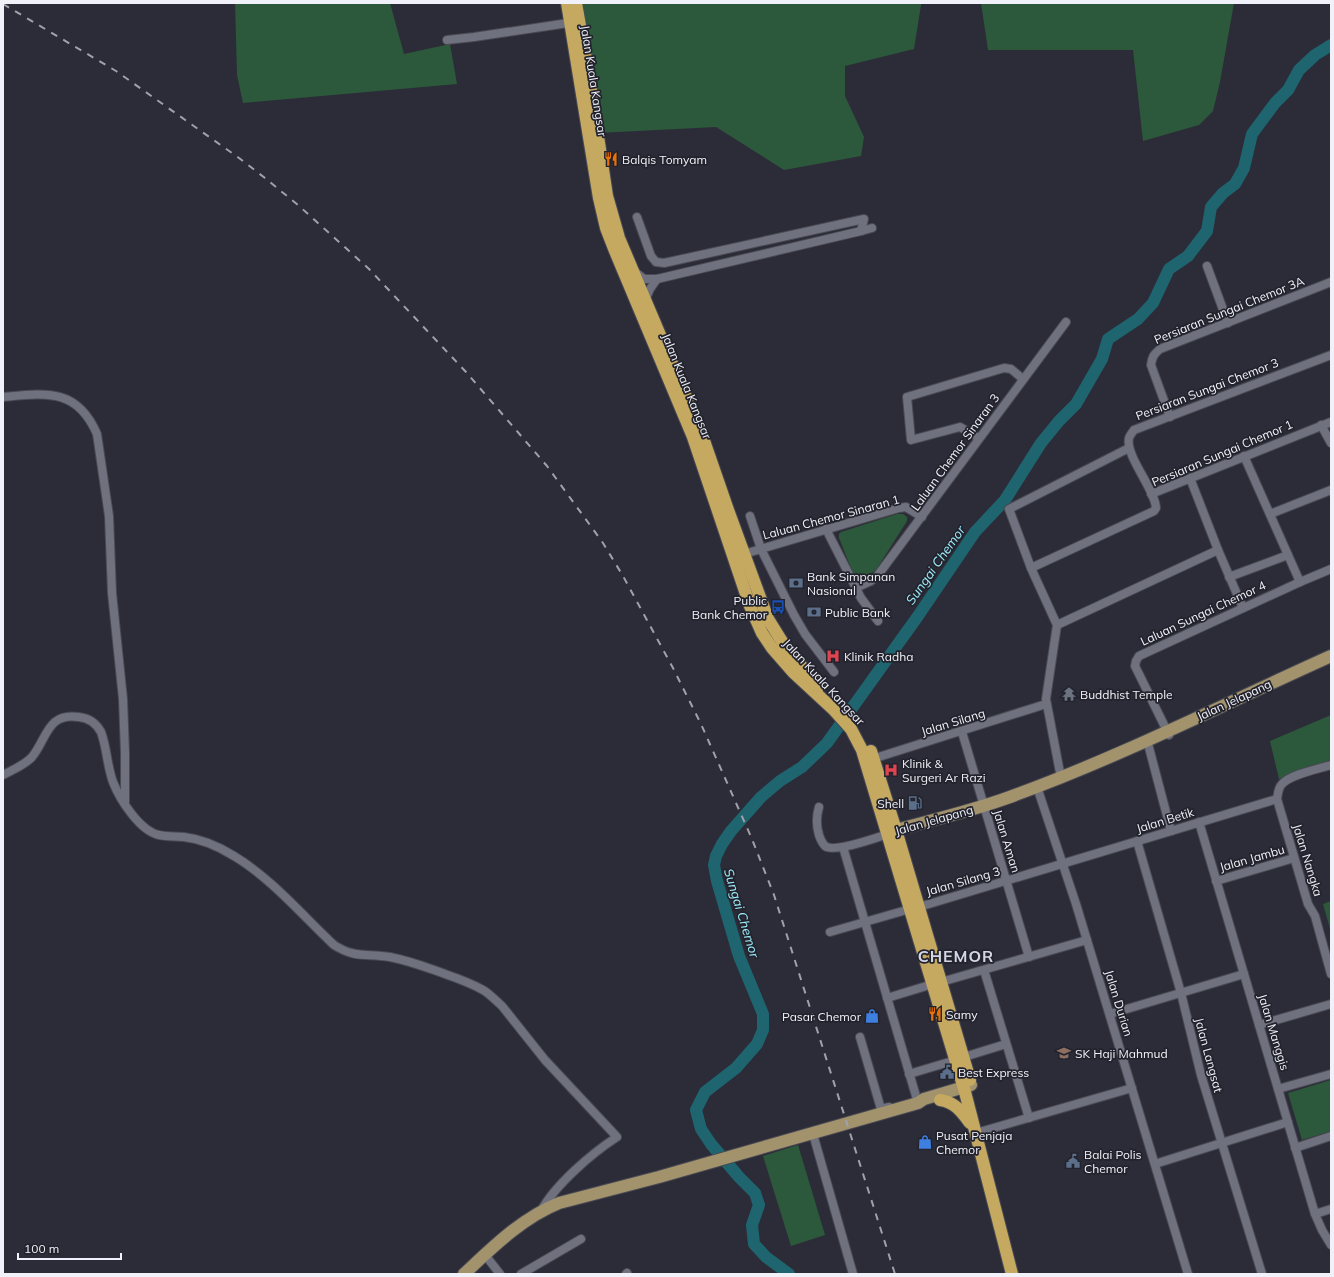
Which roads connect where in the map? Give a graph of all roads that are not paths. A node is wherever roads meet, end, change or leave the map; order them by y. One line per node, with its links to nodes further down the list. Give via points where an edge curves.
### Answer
1 (567, 3): 3 (highway, Jalan Kuala Kangsar)
2 (576, 3): 3 (highway, Jalan Kuala Kangsar)
3 (575, 22): 4 (street); 10 (highway, Jalan Kuala Kangsar, via 588,70 609,204 619,238); 33 (highway, Jalan Kuala Kangsar, via 599,198 606,228 693,437)
4 (446, 40)
5 (637, 217): 8 (street, via 651,256 656,262)
6 (872, 228): 7 (street)
7 (861, 231): 8 (street, via 864,219); 11 (street)
8 (692, 256): 11 (street)
9 (1207, 266): 16 (street)
10 (633, 270): 12 (street, via 644,279); 14 (highway, Jalan Kuala Kangsar)
11 (696, 270): 12 (street)
12 (657, 279): 14 (street)
13 (1331, 282): 16 (street, Persiaran Sungai Chemor 3A)
14 (645, 300): 37 (highway, Jalan Kuala Kangsar, via 701,432)
15 (1066, 322): 18 (street, Laluan Chemor Sinaran 3)
16 (1228, 323): 20 (street, Persiaran Sungai Chemor 3A, via 1160,349 1154,354 1151,365)
17 (1331, 355): 20 (street, Persiaran Sungai Chemor 3)
18 (1023, 378): 23 (street, Laluan Chemor Sinaran 3); 23 (street, via 1011,369 1004,368 907,397 911,440 960,427)
19 (3, 397): 62 (street, via 46,395 70,400 82,409 97,434 109,516 112,593 123,699)
20 (1170, 416): 25 (street, Persiaran Sungai Chemor 3, via 1134,430 1129,436)
21 (1331, 422): 22 (street, Persiaran Sungai Chemor 1)
22 (1321, 425): 24 (street); 26 (street, Persiaran Sungai Chemor 1)
23 (979, 438): 32 (street, Laluan Chemor Sinaran 3)
24 (1331, 443)
25 (1129, 448): 29 (street); 39 (street, via 1009,509)
26 (1244, 456): 27 (street, Persiaran Sungai Chemor 1); 30 (street)
27 (1190, 478): 29 (street, Persiaran Sungai Chemor 1); 36 (street)
28 (1331, 490): 30 (street)
29 (1151, 494): 39 (street, Persiaran Sungai Chemor 1, via 1156,505 1154,511)
30 (1270, 514): 38 (street)
31 (750, 516): 35 (street)
32 (922, 518): 34 (street, Laluan Chemor Sinaran 1, via 903,507); 43 (street, Laluan Chemor Sinaran 3, via 878,575)
33 (724, 528): 37 (highway, via 735,547); 46 (highway, Jalan Kuala Kangsar, via 742,586)
34 (826, 529): 35 (street, Laluan Chemor Sinaran 1); 43 (street)
35 (761, 549): 37 (street, Laluan Chemor Sinaran 1); 50 (street, via 805,634)
36 (1218, 550): 41 (street); 47 (street)
37 (744, 554): 46 (highway, via 742,568); 52 (highway, Jalan Kuala Kangsar, via 774,631)
38 (1288, 555): 41 (street); 42 (street)
39 (1031, 568): 47 (street)
40 (1331, 569): 42 (street, Laluan Sungai Chemor 4)
41 (1229, 577): 44 (street)
42 (1300, 582): 44 (street, Laluan Sungai Chemor 4)
43 (856, 588): 45 (street)
44 (1243, 608): 54 (street, Laluan Sungai Chemor 4, via 1139,656 1136,661 1135,666)
45 (878, 621)
46 (758, 625): 52 (highway, Jalan Kuala Kangsar, via 767,642 782,660)
47 (1057, 625): 51 (street)
48 (1331, 656): 54 (main road, Jalan Jelapang)
49 (1331, 660): 54 (main road, Jalan Jelapang)
50 (834, 672)
51 (1046, 704): 53 (street, Jalan Silang); 59 (street)
52 (835, 707): 56 (highway, Jalan Kuala Kangsar, via 854,727 860,744)
53 (962, 732): 56 (street, Jalan Silang); 64 (street, Jalan Aman)
54 (1168, 733): 55 (main road, Jalan Jelapang)
55 (1148, 742): 59 (main road, Jalan Jelapang); 60 (main road, Jalan Jelapang); 66 (street)
56 (870, 760): 67 (highway, Jalan Kuala Kangsar)
57 (1331, 765): 61 (street, via 1286,780 1279,788)
58 (3, 775): 62 (street, via 32,757 58,718 83,717 97,725 101,732 113,783)
59 (1061, 778): 60 (main road, Jalan Jelapang)
60 (1037, 789): 64 (main road, Jalan Jelapang, via 1008,802); 71 (street, Jalan Durian)
61 (1277, 799): 65 (street, Jalan Betik); 70 (street, Jalan Nangka)
62 (125, 803): 108 (street, via 138,822 150,832 199,840 236,856 282,895 334,945 344,951 357,955 402,959 446,974 483,990 502,1006 545,1060 617,1137 597,1151 566,1180 548,1199)
63 (819, 807): 69 (street, via 816,822 824,845 832,848)
64 (985, 807): 67 (main road, Jalan Jelapang); 72 (street, Jalan Aman)
65 (1199, 822): 66 (street, Jalan Betik); 73 (street, Jalan Manggis)
66 (1171, 831): 68 (street, Jalan Betik)
67 (894, 833): 69 (street); 74 (highway, Jalan Kuala Kangsar)
68 (1137, 841): 71 (street, Jalan Betik); 83 (street, Jalan Langsat)
69 (843, 846): 75 (street)
70 (1294, 858): 73 (street, Jalan Jambu); 81 (street, Jalan Nangka)
71 (1062, 864): 72 (street, Jalan Silang 3); 77 (street, Jalan Durian)
72 (1007, 881): 74 (street, Jalan Silang 3); 78 (street, Jalan Aman)
73 (1216, 881): 80 (street, Jalan Manggis)
74 (914, 908): 75 (street, Jalan Silang 3); 82 (highway, Jalan Kuala Kangsar)
75 (865, 922): 76 (street, Jalan Silang 3); 84 (street)
76 (830, 932)
77 (1087, 940): 78 (street); 86 (street, Jalan Durian)
78 (1029, 957): 79 (street)
79 (984, 970): 82 (street); 89 (street)
80 (1244, 974): 83 (street); 87 (street, Jalan Manggis)
81 (1331, 974)
82 (937, 983): 84 (street); 90 (highway, Jalan Kuala Kangsar)
83 (1181, 993): 86 (street); 103 (street, Jalan Langsat, via 1201,1075)
84 (887, 998): 91 (street)
85 (1331, 1004): 87 (street)
86 (1110, 1014): 93 (street, Jalan Durian)
87 (1259, 1025): 95 (street, Jalan Manggis)
88 (860, 1037): 97 (street, via 881,1109)
89 (1006, 1044): 90 (street); 98 (street)
90 (960, 1058): 91 (street); 94 (highway, Jalan Kuala Kangsar)
91 (909, 1074): 97 (street)
92 (1331, 1074): 95 (street)
93 (1132, 1088): 98 (street); 105 (street, Jalan Durian)
94 (968, 1089): 96 (main road); 97 (main road); 100 (highway, Jalan Kuala Kangsar)
95 (1278, 1089): 99 (street, Jalan Manggis)
96 (940, 1100): 97 (main road, via 926,1104); 100 (highway, via 948,1101 961,1110)
97 (917, 1101): 101 (main road)
98 (1029, 1118): 100 (street)
99 (1288, 1122): 103 (street); 104 (street, Jalan Manggis)
100 (978, 1131): 118 (highway, Jalan Kuala Kangsar); 119 (highway, Jalan Kuala Kangsar)
101 (813, 1134): 106 (main road); 117 (street)
102 (1331, 1136): 104 (street)
103 (1222, 1143): 105 (street); 121 (street, Jalan Langsat)
104 (1295, 1148): 109 (street, Jalan Manggis)
105 (1155, 1164): 120 (street, Jalan Durian)
106 (659, 1178): 108 (main road, via 559,1203); 113 (main road, via 572,1206 539,1220)
107 (1331, 1209): 109 (street)
108 (541, 1211): 111 (main road)
109 (1315, 1214): 112 (street, Jalan Manggis)
110 (581, 1238): 116 (street)
111 (497, 1244): 113 (main road); 114 (main road)
112 (1331, 1245)
113 (489, 1260): 114 (main road, via 480,1263); 115 (street)
114 (468, 1273)
115 (500, 1274)
116 (521, 1274)
117 (853, 1274)
118 (1012, 1274)
119 (1020, 1274)
120 (1187, 1274)
121 (1262, 1274)

